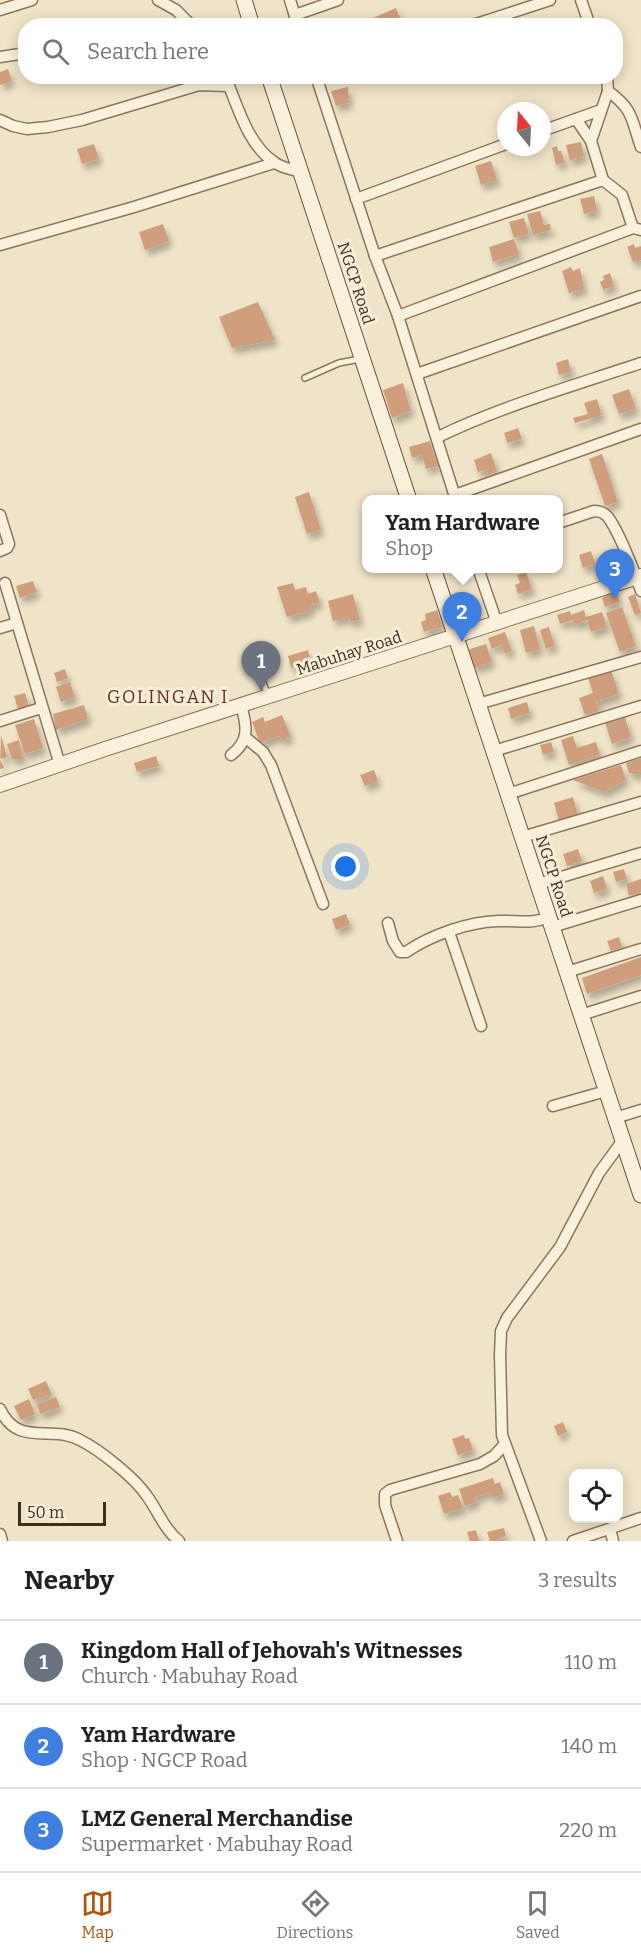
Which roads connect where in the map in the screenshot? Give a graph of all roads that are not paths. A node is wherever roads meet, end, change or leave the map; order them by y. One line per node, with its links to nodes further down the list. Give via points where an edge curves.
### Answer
1 (32, 0): 8 (street)
2 (158, 0): 9 (street)
3 (244, 0): 10 (main road)
4 (290, 0): 11 (street)
5 (338, 0): 12 (street)
6 (550, 0): 13 (street)
7 (581, 0): 14 (street)
8 (0, 10)
9 (184, 18)
10 (250, 18)
11 (295, 18)
12 (300, 18)
13 (495, 18)
14 (587, 18)
15 (18, 54): 16 (street)
16 (0, 57)
17 (206, 84): 25 (street, via 48,127 27,129)
18 (228, 84): 30 (street, via 253,138)
19 (272, 84): 31 (main road, NGCP Road)
20 (319, 84): 33 (street)
21 (608, 84): 22 (street)
22 (608, 91): 23 (street); 29 (street, via 630,112)
23 (601, 110): 24 (street); 27 (street)
24 (576, 119): 26 (street); 27 (street)
25 (0, 120)
26 (551, 128)
27 (591, 141): 32 (street)
28 (497, 147): 33 (street)
29 (641, 147)
30 (274, 163): 31 (street); 35 (street)
31 (300, 172): 39 (main road, NGCP Road)
32 (603, 180): 34 (street, via 622,195); 36 (street)
33 (356, 199): 36 (street)
34 (637, 229): 38 (street)
35 (0, 245)
36 (375, 256): 38 (street)
37 (641, 296): 41 (street)
38 (398, 316): 41 (street)
39 (362, 359): 42 (lane, via 339,363); 45 (main road, NGCP Road)
40 (641, 363): 44 (street, via 459,426)
41 (417, 374): 44 (street)
42 (305, 378)
43 (641, 429): 47 (street)
44 (438, 437): 46 (street)
45 (407, 495)
46 (455, 495)
47 (461, 495)
48 (0, 515): 50 (street, via 9,544)
49 (563, 521): 53 (street, via 594,511 606,514)
50 (0, 551)
51 (435, 573): 58 (main road, NGCP Road)
52 (480, 573): 56 (street)
53 (639, 582): 56 (street, Mabuhay Road)
54 (5, 583): 55 (street)
55 (17, 623): 57 (street); 65 (street)
56 (497, 623): 58 (street, Mabuhay Road)
57 (0, 628)
58 (455, 637): 61 (street, Mabuhay Road); 62 (main road, NGCP Road)
59 (641, 657): 62 (street)
60 (254, 658): 61 (lane)
61 (268, 696): 63 (street, Mabuhay Road)
62 (478, 704): 68 (main road, NGCP Road)
63 (241, 705): 67 (street); 71 (street, Mabuhay Road)
64 (641, 706): 68 (street)
65 (41, 708): 66 (street); 71 (street)
66 (0, 721)
67 (245, 737): 70 (street); 79 (street, via 271,765)
68 (494, 751): 73 (main road, NGCP Road)
69 (641, 751): 73 (street)
70 (231, 755)
71 (60, 765): 72 (street, Mabuhay Road)
72 (0, 786)
73 (508, 794): 75 (main road, NGCP Road)
74 (641, 802): 75 (street)
75 (522, 837): 77 (main road, NGCP Road)
76 (641, 853): 77 (street)
77 (538, 884): 80 (main road, NGCP Road)
78 (641, 900): 80 (street)
79 (323, 904)
80 (550, 922): 82 (street, via 498,921); 84 (main road, NGCP Road)
81 (388, 923): 82 (street, via 400,952)
82 (449, 932): 87 (street)
83 (641, 949): 84 (street)
84 (567, 972): 86 (main road, NGCP Road)
85 (641, 996): 86 (street)
86 (581, 1015): 88 (main road, NGCP Road)
87 (481, 1026)
88 (606, 1091): 89 (street); 91 (main road, NGCP Road)
89 (553, 1106)
90 (641, 1110): 91 (street)
91 (615, 1118): 92 (main road, NGCP Road)
92 (622, 1140): 93 (main road, NGCP Road); 96 (street, via 599,1173 560,1247 501,1331)
93 (636, 1164): 94 (main road, NGCP Road)
94 (641, 1195)
95 (0, 1409): 101 (street, via 7,1422 20,1431 70,1436 97,1450 142,1489)
96 (504, 1444): 102 (street, via 480,1464 385,1494); 103 (street)
97 (641, 1518): 98 (street)
98 (610, 1529): 104 (street); 105 (street)
99 (0, 1534): 100 (street)
100 (2, 1541)
101 (179, 1541)
102 (397, 1541)
103 (541, 1541)
104 (573, 1541)
105 (613, 1541)

